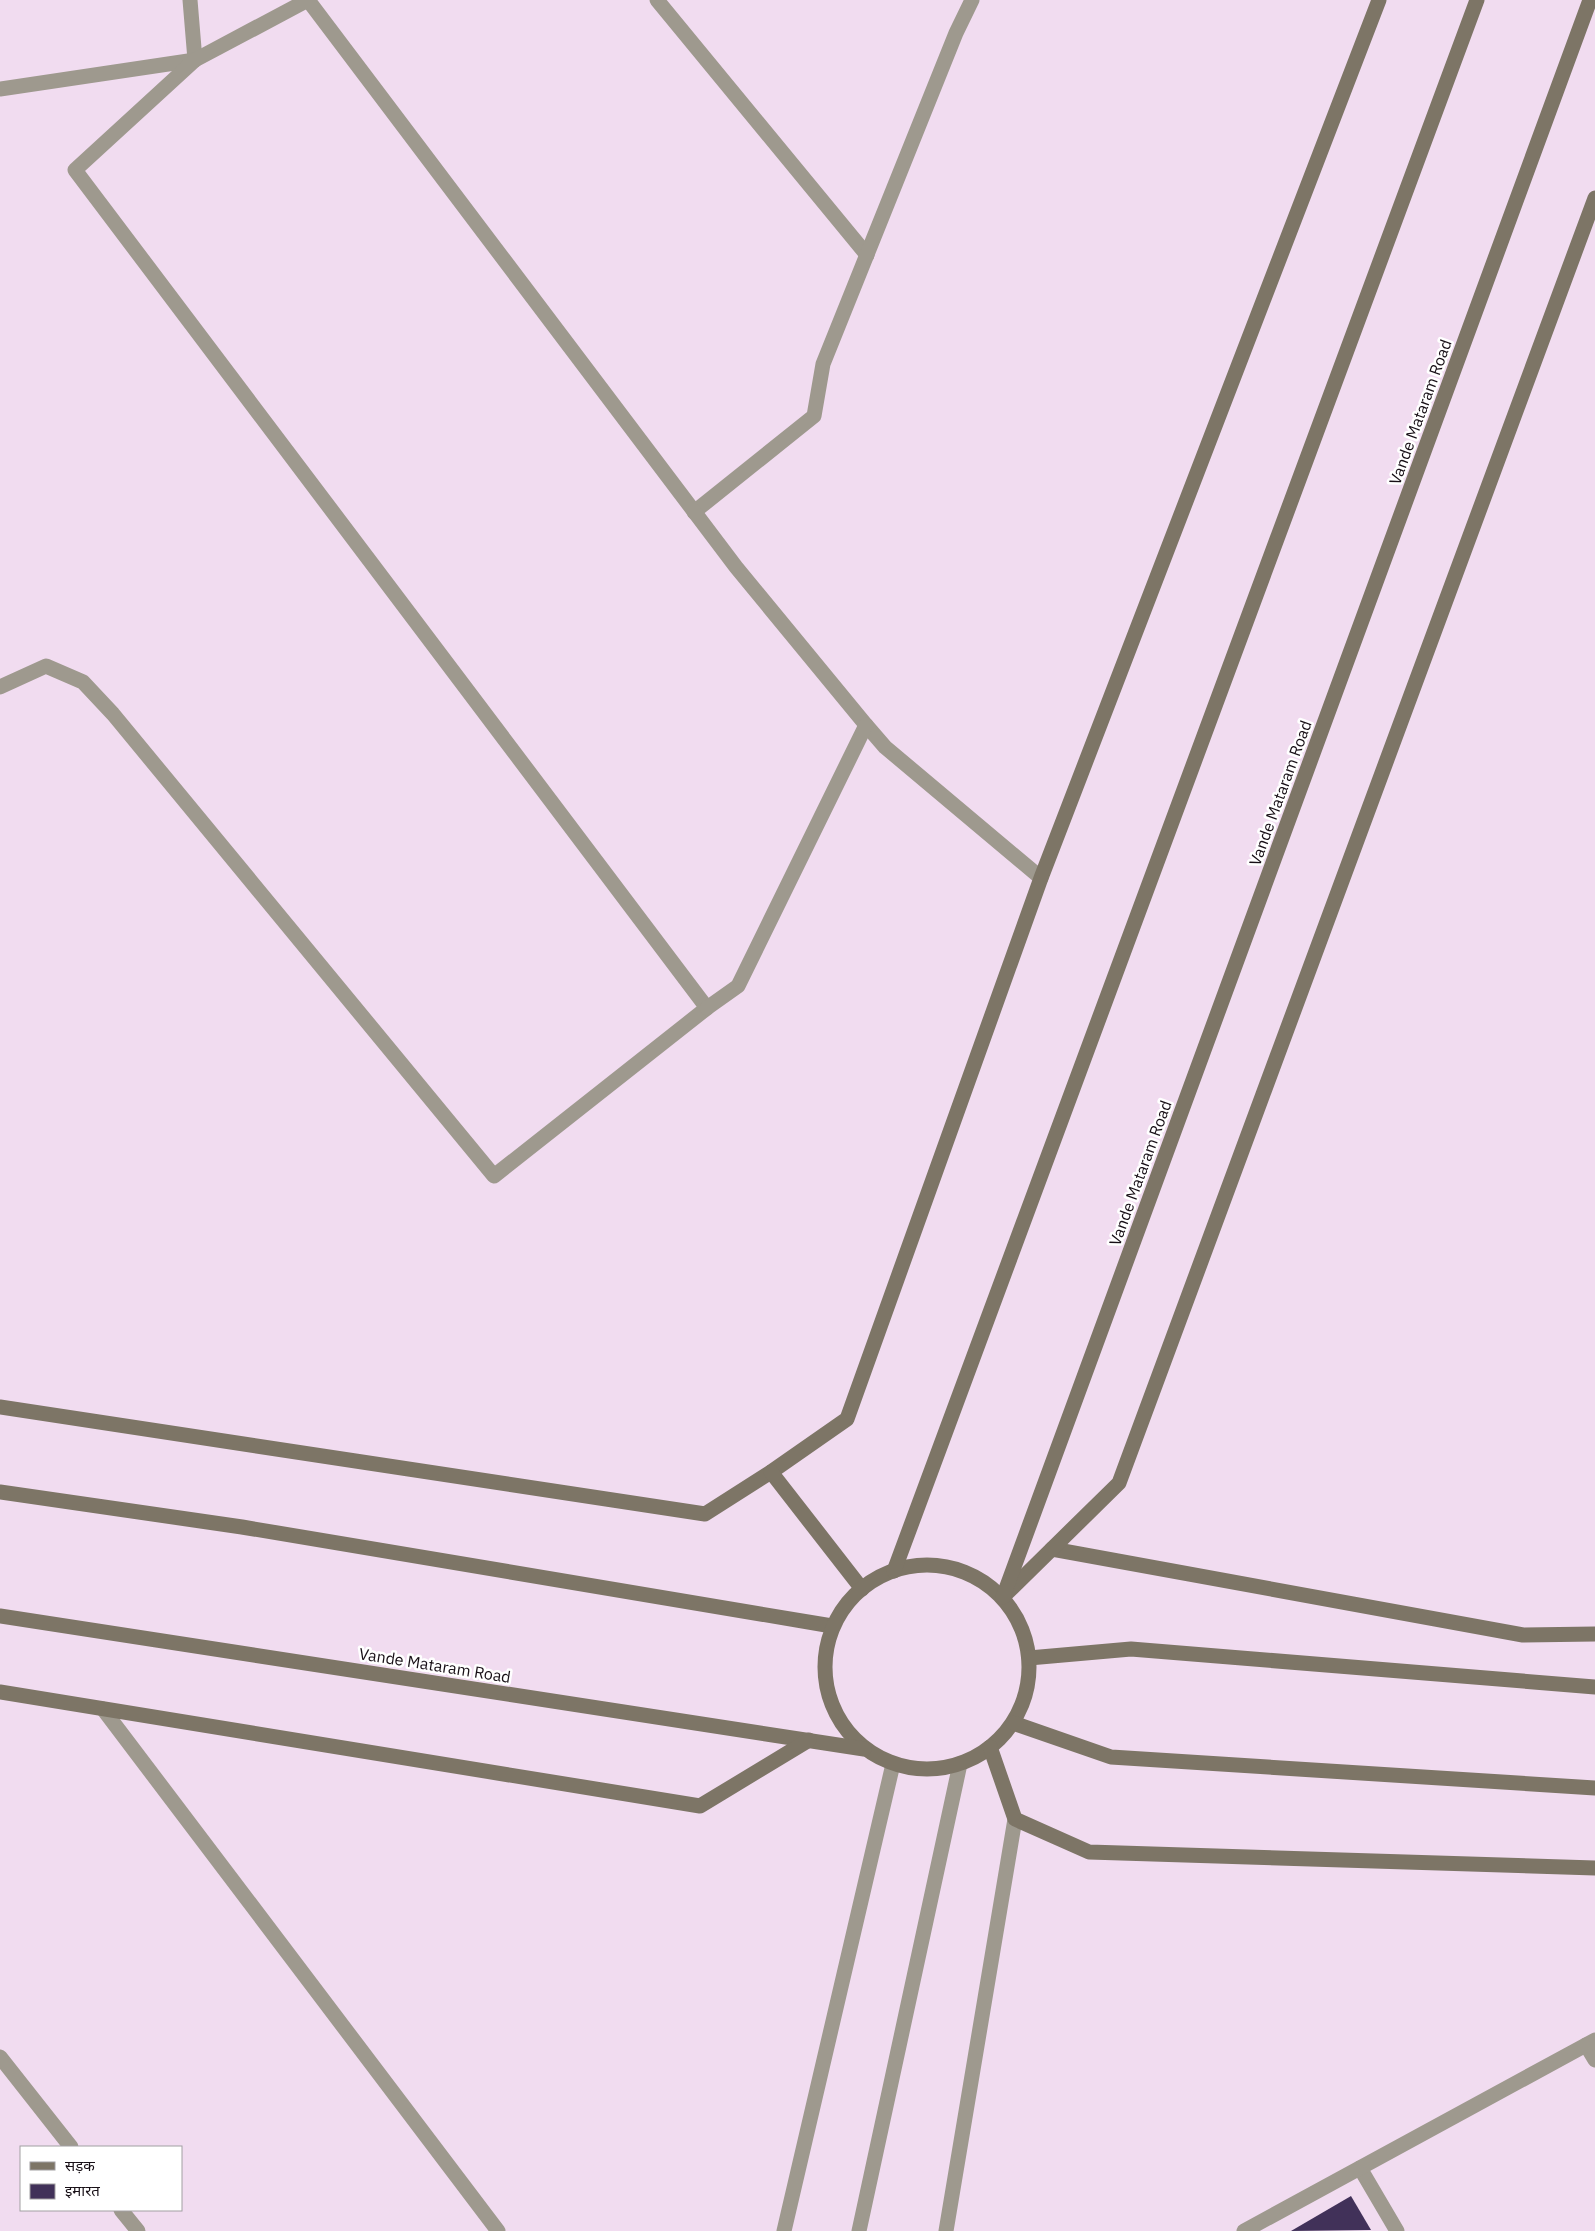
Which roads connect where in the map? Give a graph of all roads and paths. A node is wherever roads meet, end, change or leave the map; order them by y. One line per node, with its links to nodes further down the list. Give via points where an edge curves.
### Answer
1 (190, 0): 7 (street)
2 (657, 0): 10 (street)
3 (972, 0): 10 (street)
4 (1379, 0): 14 (street)
5 (1477, 0): 20 (street)
6 (1590, 0): 22 (street, Vande Mataram Road)
7 (195, 60): 8 (street); 11 (street, via 308,0); 15 (street, via 75,170)
8 (0, 89)
9 (1595, 198): 19 (street, via 1119,1483)
10 (867, 255): 11 (street, via 823,364 814,416)
11 (694, 512): 13 (street)
12 (0, 687): 15 (street, via 46,666 83,682 113,714 494,1176)
13 (866, 724): 14 (street, via 885,747); 15 (street, via 738,986)
14 (1041, 878): 17 (street, via 847,1419)
15 (707, 1008)
16 (0, 1407): 17 (street, via 705,1514)
17 (771, 1472): 21 (street)
18 (0, 1492): 24 (street, via 242,1527)
19 (1052, 1549): 22 (street); 25 (street, via 1523,1636)
20 (894, 1571): 21 (street, via 878,1576); 22 (street, via 910,1565 944,1565 976,1576)
21 (862, 1589): 24 (street, via 851,1597)
22 (1003, 1597): 26 (street, via 1022,1625)
23 (0, 1616): 31 (street, Vande Mataram Road)
24 (832, 1626): 33 (street, via 824,1659 827,1693 840,1724)
25 (1595, 1634)
26 (1029, 1658): 27 (street, via 1131,1649); 30 (street, via 1026,1691)
27 (1595, 1687)
28 (0, 1692): 29 (street)
29 (103, 1709): 31 (street, via 700,1806); 46 (street)
30 (1013, 1723): 32 (street); 36 (street, via 1111,1757)
31 (809, 1740): 33 (street, Vande Mataram Road)
32 (990, 1747): 35 (street); 37 (street)
33 (864, 1749): 34 (street)
34 (893, 1764): 35 (street, via 927,1770); 47 (street)
35 (960, 1764): 48 (street)
36 (1595, 1788)
37 (1015, 1819): 38 (street, via 1088,1852); 49 (street)
38 (1595, 1868)
39 (1590, 2042): 41 (street); 43 (street)
40 (0, 2057): 42 (street)
41 (1595, 2060)
42 (70, 2146)
43 (1360, 2168): 50 (street); 51 (street)
44 (122, 2211): 45 (street)
45 (138, 2231)
46 (498, 2231)
47 (784, 2231)
48 (858, 2231)
49 (946, 2231)
50 (1244, 2231)
51 (1398, 2231)

